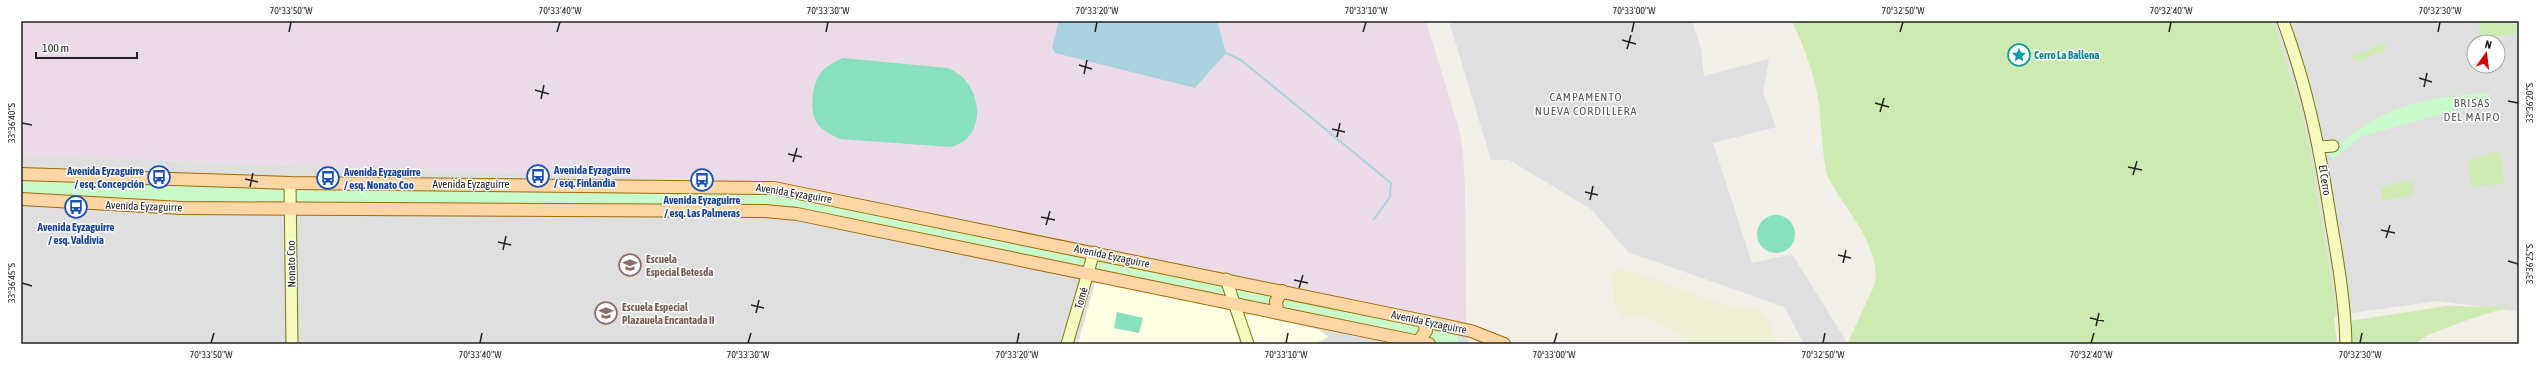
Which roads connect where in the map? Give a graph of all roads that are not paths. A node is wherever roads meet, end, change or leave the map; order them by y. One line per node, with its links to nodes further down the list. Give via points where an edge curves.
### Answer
1 (2283, 21): 3 (street, El Cerro, via 2302,76)
2 (2333, 146): 3 (street)
3 (2320, 147): 20 (street, El Cerro, via 2343,296)
4 (21, 174): 5 (main road, Avenida Eyzaguirre)
5 (290, 183): 7 (street, Nonato Coo); 8 (main road, Avenida Eyzaguirre, via 756,186)
6 (21, 199): 7 (main road, Avenida Eyzaguirre, via 139,206)
7 (290, 208): 9 (main road, Avenida Eyzaguirre, via 777,212 825,218); 16 (street, Nonato Coo)
8 (1094, 252): 9 (street, Tomé); 10 (main road, Avenida Eyzaguirre)
9 (1088, 272): 12 (main road, Avenida Eyzaguirre); 17 (street, Tomé)
10 (1226, 279): 11 (main road, Avenida Eyzaguirre); 12 (street)
11 (1282, 291): 13 (main road, via 1276,301); 14 (main road, Avenida Eyzaguirre)
12 (1233, 302): 13 (main road, Avenida Eyzaguirre); 18 (street)
13 (1278, 312): 15 (main road, Avenida Eyzaguirre)
14 (1424, 321): 15 (main road); 19 (main road, Avenida Eyzaguirre, via 1476,333)
15 (1424, 343)
16 (292, 344)
17 (1068, 344)
18 (1248, 344)
19 (1504, 344)
20 (2346, 344)

